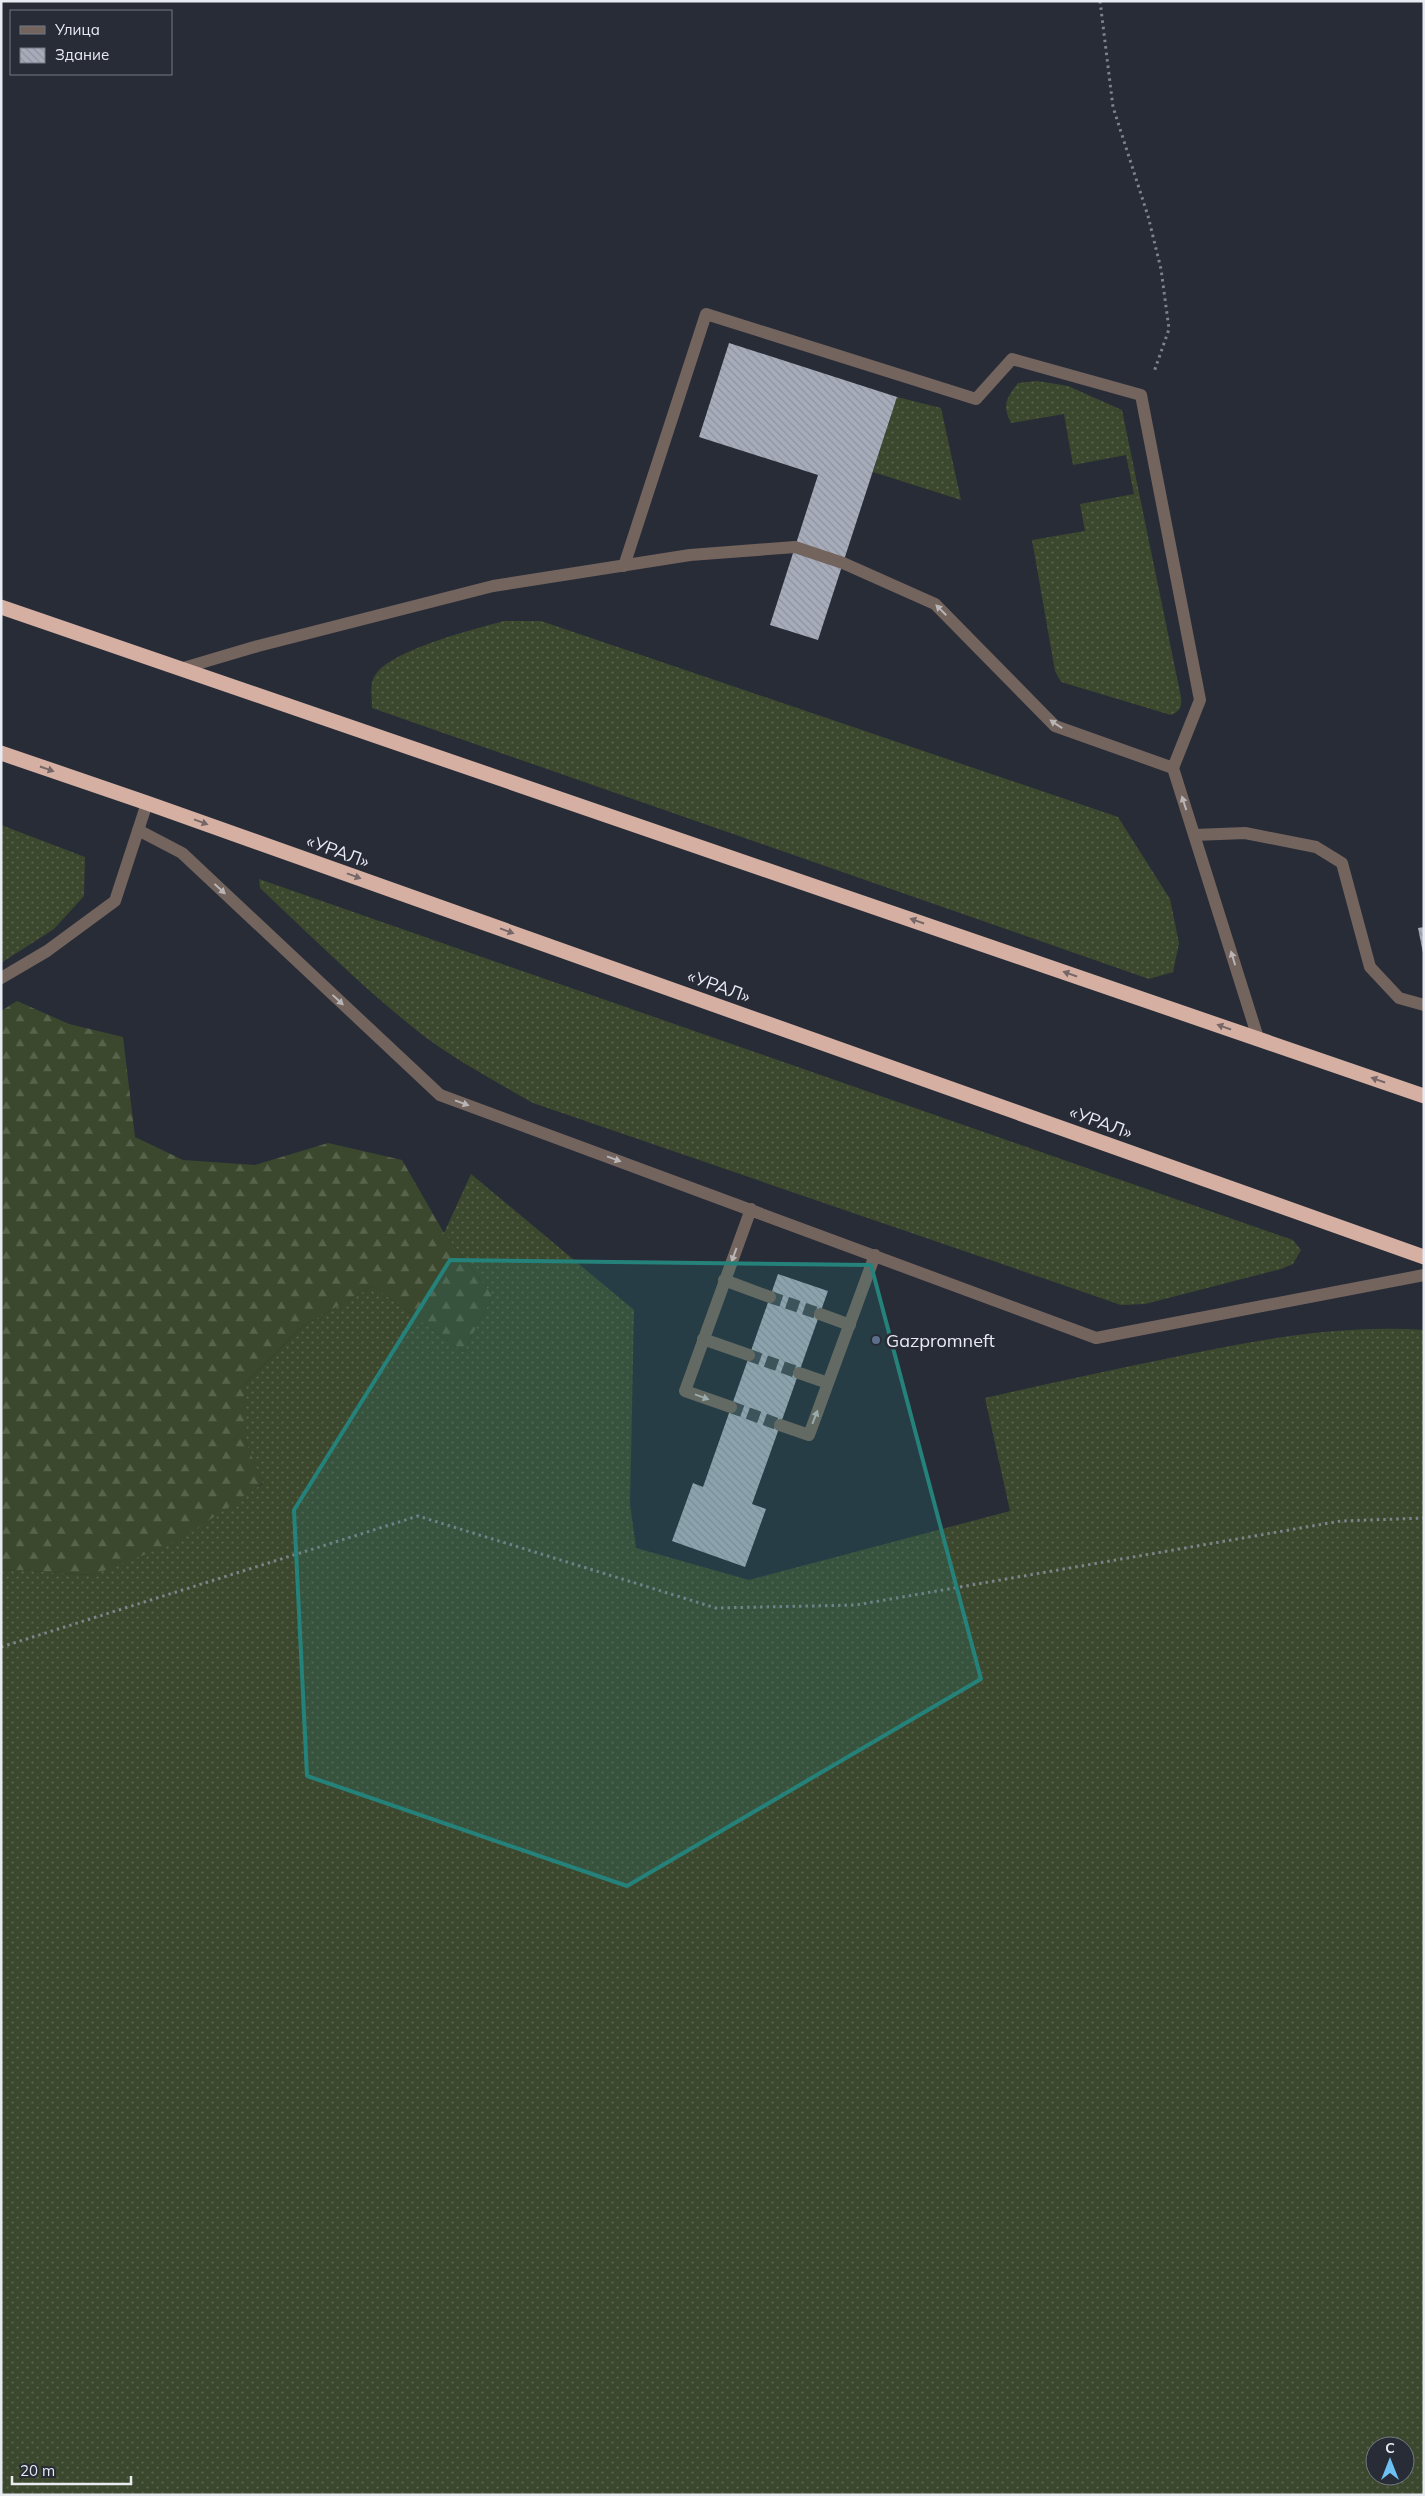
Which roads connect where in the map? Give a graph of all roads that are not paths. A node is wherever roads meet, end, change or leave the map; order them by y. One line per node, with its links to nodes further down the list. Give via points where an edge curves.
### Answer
1 (624, 566): 3 (street, via 493,586); 5 (street, one-way to 1, via 1055,726 935,604 843,563 795,547 690,556); 5 (street, via 706,314 976,399 1012,359 1141,395 1200,700)
2 (1, 607): 3 (highway)
3 (180, 669): 11 (highway, one-way to 3)
4 (1, 753): 6 (highway, «УРАЛ», one-way to 6)
5 (1173, 768): 8 (street, one-way to 5)
6 (147, 803): 7 (street); 15 (highway, «УРАЛ», one-way to 15)
7 (138, 830): 9 (street, via 115,901 47,951); 13 (street, one-way to 13, via 182,853 440,1095)
8 (1194, 835): 10 (street, via 1245,833 1316,847 1342,863 1370,966 1399,998); 11 (street, one-way to 8)
9 (1, 978)
10 (1424, 1005)
11 (1258, 1038): 12 (highway, one-way to 11)
12 (1424, 1096)
13 (750, 1209): 14 (street); 17 (street, one-way to 17)
14 (875, 1255): 16 (street, via 1096,1338); 20 (street)
15 (1424, 1257)
16 (1424, 1275)
17 (724, 1280): 18 (street); 21 (street)
18 (770, 1297)
19 (820, 1314): 20 (street)
20 (850, 1325): 24 (street)
21 (703, 1339): 22 (street); 25 (street, one-way to 25, via 684,1391)
22 (749, 1355)
23 (799, 1373): 24 (street)
24 (828, 1383): 26 (street, one-way to 24, via 808,1435)
25 (730, 1407)
26 (780, 1425)

